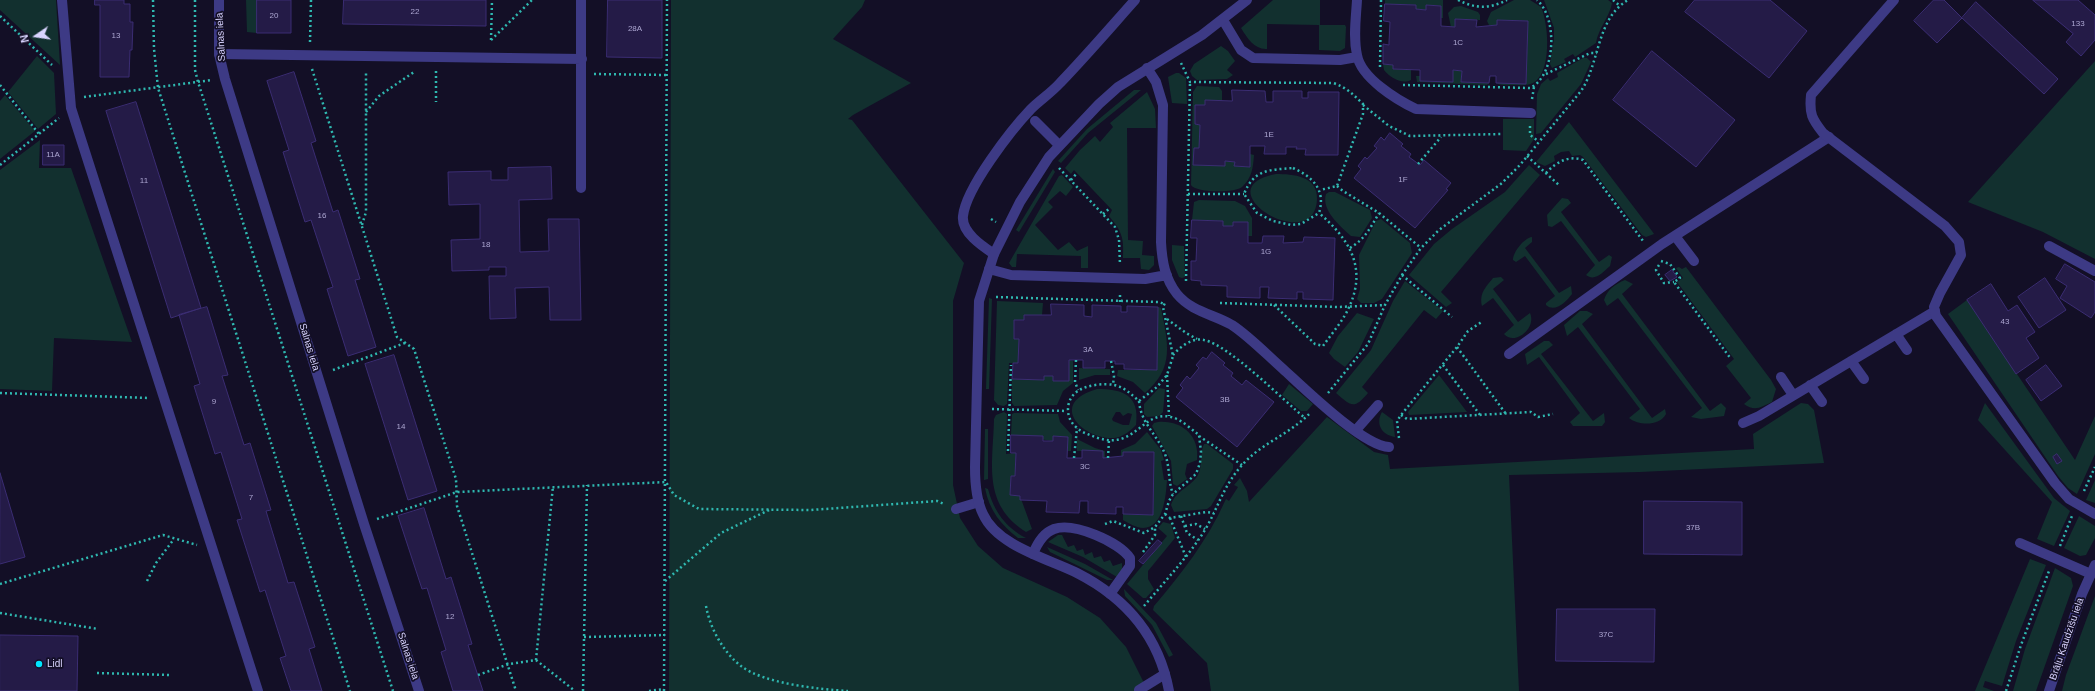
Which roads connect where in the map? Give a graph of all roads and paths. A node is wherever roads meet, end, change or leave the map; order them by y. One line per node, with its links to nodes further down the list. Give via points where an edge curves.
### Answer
1 (62, 0): 39 (street)
2 (153, 0): 45 (path)
3 (195, 0): 41 (path, via 195,70)
4 (219, 0): 27 (street, Salnas iela)
5 (310, 0): 28 (path)
6 (492, 0): 23 (path)
7 (532, 0): 23 (path)
8 (581, 0): 32 (street)
9 (667, 0): 38 (path)
10 (1135, 0): 80 (street, via 1059,85 1031,109 992,156 970,196 963,216 968,232 978,244)
11 (1247, 0): 22 (street)
12 (1356, 0): 31 (street)
13 (1381, 0): 35 (path)
14 (1458, 0): 15 (path, via 1484,9)
15 (1507, 0)
16 (1537, 0): 37 (path, via 1544,6 1552,37)
17 (1613, 0): 20 (path)
18 (1628, 0): 20 (path)
19 (1894, 0): 55 (street, via 1812,95 1810,109 1813,120)
20 (1620, 6): 26 (path, via 1605,29)
21 (0, 16): 39 (path)
22 (1223, 20): 25 (street); 31 (street, via 1241,50 1253,58 1340,60)
23 (491, 40): 24 (path)
24 (491, 45)
25 (1175, 52): 33 (street); 42 (path)
26 (1597, 53): 37 (path, via 1590,53); 57 (path, via 1589,79)
27 (219, 54): 28 (street); 40 (street, Salnas iela)
28 (311, 55): 29 (street); 74 (path, via 313,74)
29 (365, 56): 30 (street); 49 (path)
30 (436, 57): 32 (street); 46 (path)
31 (1357, 57): 50 (street, via 1361,67 1382,88 1416,109)
32 (582, 59): 36 (street)
33 (1146, 68): 56 (street, via 1118,87); 85 (street, via 1156,82 1163,105 1161,242)
34 (417, 69): 49 (path, via 379,96)
35 (1382, 70)
36 (582, 74): 38 (path); 66 (street)
37 (1545, 74): 43 (path, via 1538,84 1530,88)
38 (667, 75): 150 (path)
39 (67, 79): 48 (street)
40 (225, 79): 41 (path); 164 (street, Salnas iela)
41 (198, 82): 45 (path); 198 (path)
42 (1190, 82): 47 (path, via 1334,83 1344,86); 68 (path)
43 (1398, 83)
44 (0, 85): 52 (path)
45 (158, 88): 48 (path, via 83,98); 197 (path)
46 (436, 102)
47 (1363, 104): 54 (path, via 1390,126 1410,136); 64 (path, via 1359,125)
48 (71, 108): 52 (path); 122 (street)
49 (366, 112): 74 (path, via 366,212)
50 (1531, 113)
51 (1035, 121): 56 (street)
52 (39, 134): 60 (path)
53 (1501, 134): 54 (path)
54 (1441, 137): 59 (path)
55 (1829, 137): 75 (street); 97 (street, via 1945,226 1959,242 1961,255 1940,293 1934,306)
56 (1059, 145): 58 (street)
57 (1526, 156): 62 (path); 78 (path, via 1502,183 1439,230)
58 (1049, 157): 63 (path); 80 (street, via 1020,202)
59 (1418, 164)
60 (0, 165)
61 (1077, 173): 63 (path)
62 (1546, 173): 65 (path); 79 (path, via 1558,162 1578,158 1584,160)
63 (1071, 180): 73 (path)
64 (1337, 186): 67 (path); 72 (path)
65 (1560, 186)
66 (581, 188)
67 (1320, 190): 69 (path, via 1306,174 1293,168 1259,173); 71 (path, via 1322,202)
68 (1188, 194): 69 (path); 90 (path, via 1187,285)
69 (1244, 194): 71 (path, via 1257,213 1291,226 1301,224)
70 (1110, 208): 73 (path)
71 (1319, 213): 77 (path, via 1342,234)
72 (1379, 213): 77 (path, via 1367,234); 78 (path)
73 (1103, 214): 87 (path, via 1117,233)
74 (361, 225): 103 (path, via 397,337)
75 (1675, 236): 79 (street); 82 (street)
76 (2049, 246): 84 (street)
77 (1350, 248): 96 (path, via 1356,271)
78 (1421, 248): 86 (path)
79 (1652, 250): 81 (path); 106 (street)
80 (994, 254): 83 (street)
81 (1661, 261): 88 (path, via 1670,264 1680,278); 88 (path, via 1656,270 1664,283)
82 (1694, 261)
83 (989, 269): 87 (street, via 1011,275); 89 (street)
84 (2095, 271)
85 (1167, 275): 87 (street, via 1154,278); 90 (street)
86 (1402, 275): 94 (path); 98 (path)
87 (1121, 278): 91 (path)
88 (1674, 282): 108 (path)
89 (980, 294): 91 (path, via 995,297); 155 (street, via 975,467 975,486)
90 (1177, 294): 93 (path); 125 (street, via 1191,307 1232,326)
91 (1120, 302): 93 (path)
92 (1213, 302): 95 (path)
93 (1164, 304): 99 (path)
94 (1385, 304): 96 (path); 125 (path, via 1368,344)
95 (1274, 305): 96 (path); 96 (path, via 1315,344 1322,346)
96 (1350, 306)
97 (1935, 311): 101 (street); 156 (street, via 1936,316 2040,463 2062,492)
98 (1452, 317)
99 (1167, 319): 102 (path, via 1186,334); 107 (path)
100 (1483, 321): 104 (path, via 1468,331)
101 (1896, 334): 105 (street); 110 (street)
102 (1198, 339): 107 (path, via 1178,349); 136 (path, via 1205,340 1232,355)
103 (406, 343): 114 (path); 153 (path, via 414,349 456,479)
104 (1457, 347): 113 (path); 131 (path)
105 (1907, 350)
106 (1509, 354)
107 (1172, 356): 115 (path)
108 (1731, 359)
109 (1076, 360): 120 (path)
110 (1851, 360): 117 (street); 119 (street)
111 (1111, 361): 118 (path)
112 (1011, 365): 129 (path)
113 (1443, 365): 133 (path); 134 (path)
114 (333, 370)
115 (1167, 376): 124 (path); 135 (path)
116 (1781, 377): 123 (street)
117 (1864, 379)
118 (1113, 385): 120 (path); 124 (path, via 1127,390)
119 (1810, 385): 123 (street); 126 (street)
120 (1078, 390): 130 (path, via 1069,401)
121 (0, 393): 122 (path, via 150,398)
122 (163, 394): 172 (street)
123 (1793, 395): 138 (street)
124 (1139, 401): 137 (path)
125 (1320, 402): 136 (path); 140 (street)
126 (1822, 402)
127 (1378, 405): 140 (street)
128 (992, 409): 129 (path)
129 (1009, 410): 130 (path); 145 (path)
130 (1067, 411): 139 (path, via 1068,417)
131 (1506, 414): 132 (path, via 1531,412 1538,417); 134 (path)
132 (1553, 414)
133 (1401, 415): 134 (path, via 1407,419); 143 (path, via 1398,421)
134 (1480, 415)
135 (1169, 416): 137 (path); 141 (path)
136 (1305, 418): 148 (path, via 1256,452)
137 (1145, 423): 142 (path, via 1127,438); 154 (path, via 1165,454)
138 (1743, 423)
139 (1077, 428): 142 (path, via 1088,435); 146 (path)
140 (1356, 430): 144 (street, via 1369,441 1381,447)
141 (1198, 435): 148 (path); 154 (path, via 1201,452 1196,474)
142 (1110, 440): 147 (path)
143 (1399, 440)
144 (1389, 447)
145 (1008, 451)
146 (1074, 458)
147 (1108, 458)
148 (1242, 465): 159 (path, via 1221,495)
149 (2095, 467): 156 (path)
150 (666, 482): 151 (path); 157 (path, via 674,496 699,509); 179 (path)
151 (587, 485): 152 (path); 187 (path)
152 (553, 486): 153 (path); 188 (path)
153 (456, 492): 164 (path); 189 (path, via 457,506)
154 (1173, 494): 160 (path)
155 (979, 502): 158 (street); 173 (street, via 983,515 992,526 1008,541)
156 (2077, 504): 161 (street); 175 (path)
157 (769, 509): 158 (path, via 811,510 937,501); 179 (path, via 721,533)
158 (956, 509)
159 (1214, 513): 162 (path); 168 (path)
160 (1165, 514): 163 (path); 166 (path)
161 (2095, 514)
162 (1181, 516): 163 (path); 167 (path)
163 (1170, 518): 174 (path)
164 (364, 524): 199 (street, Salnas iela)
165 (1101, 525): 166 (path, via 1113,521 1144,533)
166 (1155, 526): 176 (path, via 1155,535 1139,557)
167 (1185, 526): 168 (path, via 1196,524); 170 (path, via 1187,532)
168 (1205, 529): 170 (path)
169 (174, 539): 172 (path); 178 (path, via 156,563); 180 (path, via 163,535)
170 (1198, 540): 174 (path)
171 (2020, 543): 175 (street)
172 (213, 550): 196 (street)
173 (1033, 554): 176 (street, via 1039,540 1054,529 1065,527 1116,544); 181 (street, via 1078,574)
174 (1186, 557): 183 (path)
175 (2055, 557): 177 (street); 206 (path)
176 (1130, 558): 181 (street, via 1130,566)
177 (2093, 569): 207 (street, Brāļu Kaudzīšu iela)
178 (147, 581)
179 (665, 581): 186 (path)
180 (0, 584)
181 (1110, 594): 191 (street, via 1137,620 1163,664)
182 (706, 606): 204 (path, via 709,622 723,647 741,666 769,679 816,689)
183 (1144, 606)
184 (0, 613): 185 (path)
185 (98, 629)
186 (665, 635): 187 (path); 194 (path)
187 (584, 637): 202 (path)
188 (536, 660): 189 (path); 201 (path)
189 (508, 664): 193 (path); 200 (path)
190 (97, 673): 192 (path)
191 (1165, 674): 195 (street); 205 (street)
192 (170, 675)
193 (478, 675)
194 (664, 690): 203 (path)
195 (1140, 690)
196 (258, 691)
197 (350, 691)
198 (393, 691)
199 (419, 691)
200 (516, 691)
201 (575, 691)
202 (583, 691)
203 (649, 691)
204 (848, 691)
205 (1170, 691)
206 (2006, 691)
207 (2049, 691)

